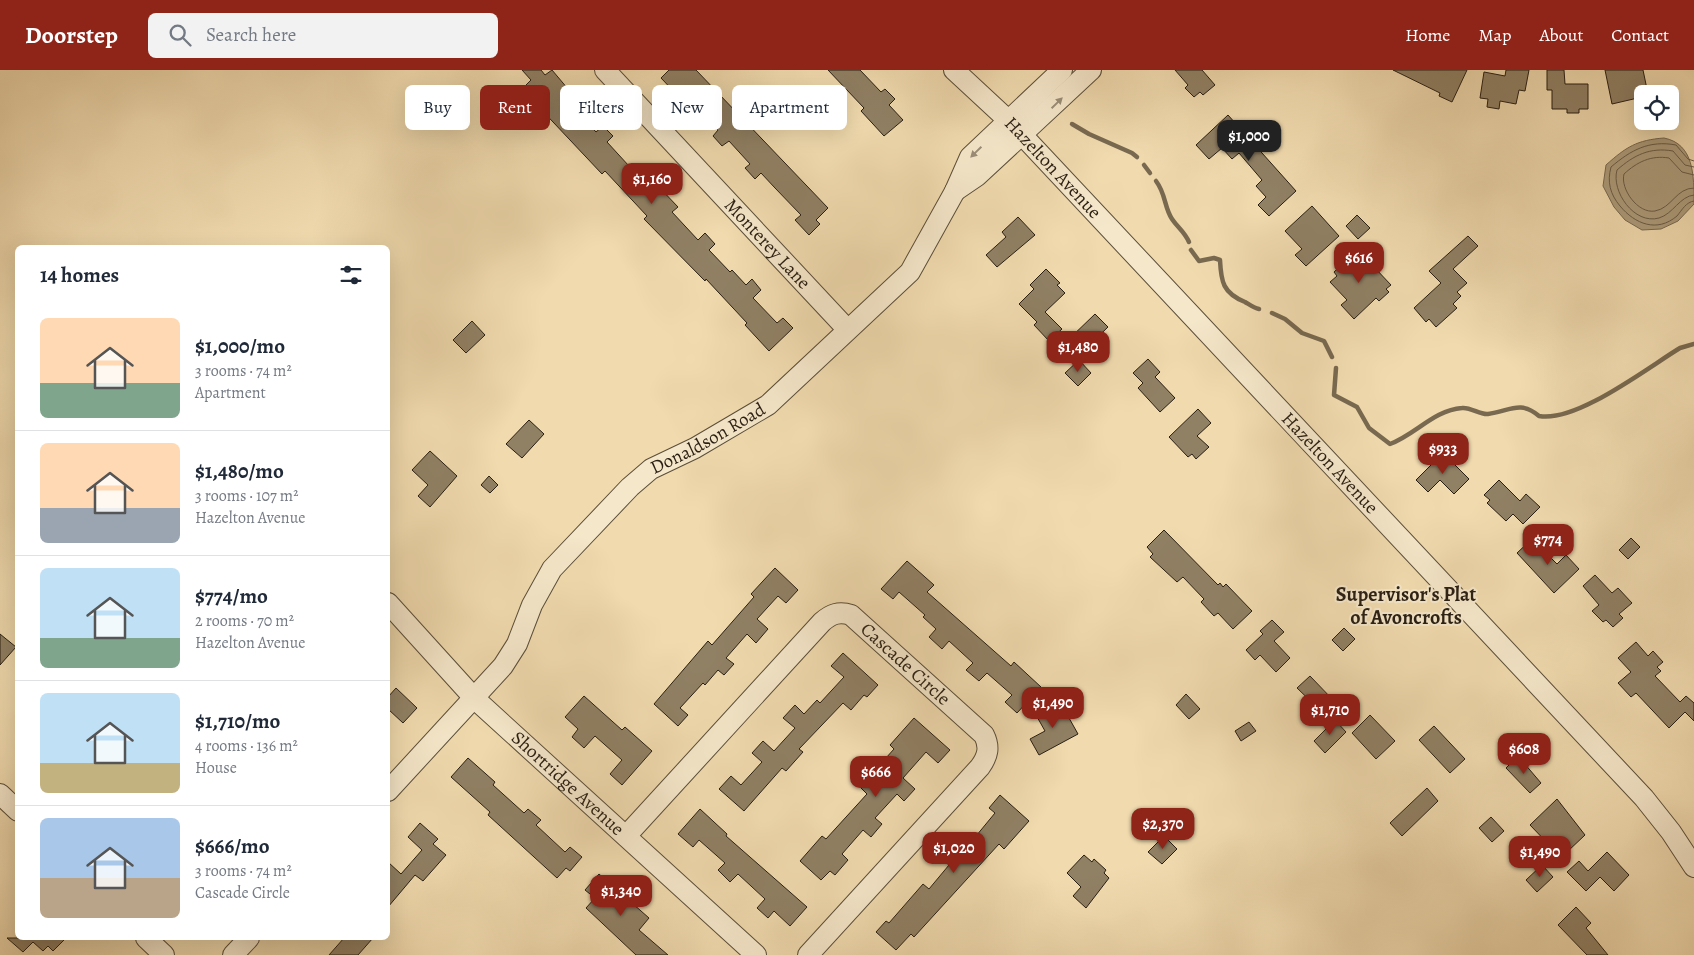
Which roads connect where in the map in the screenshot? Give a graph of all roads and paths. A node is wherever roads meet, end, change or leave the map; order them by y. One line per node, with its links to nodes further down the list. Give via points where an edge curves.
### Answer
1 (605, 70): 8 (street, Monterey Lane)
2 (954, 70): 5 (street, Hazelton Avenue)
3 (1062, 70): 5 (street, Donaldson Road)
4 (1091, 70): 6 (street, Donaldson Road, one-way to 4)
5 (1008, 121): 6 (street, Hazelton Avenue); 7 (street, Donaldson Road, one-way to 7, via 970,157)
6 (1022, 136): 7 (street, Donaldson Road); 15 (street, Hazelton Avenue, via 1644,798)
7 (955, 191): 8 (street, Donaldson Road, via 910,272)
8 (847, 329): 10 (street, Donaldson Road, via 768,405 695,448 651,469 630,487 552,569 532,605 517,644)
9 (390, 605): 10 (street, Shortridge Avenue)
10 (475, 699): 11 (street, Donaldson Road); 14 (street, Shortridge Avenue)
11 (390, 789)
12 (0, 794): 13 (street)
13 (15, 809)
14 (626, 836): 20 (street, Shortridge Avenue); 21 (street, Cascade Circle, via 830,614 842,612 851,615 984,735 988,754 980,767)
15 (1694, 867)
16 (148, 940): 18 (street)
17 (247, 940): 19 (street)
18 (164, 955)
19 (232, 955)
20 (756, 955)
21 (808, 955)

